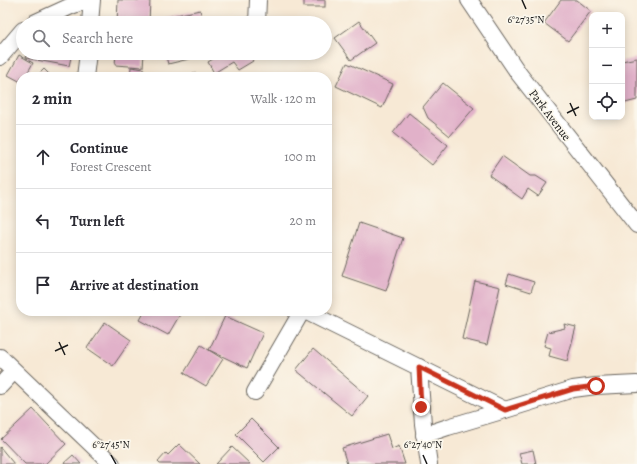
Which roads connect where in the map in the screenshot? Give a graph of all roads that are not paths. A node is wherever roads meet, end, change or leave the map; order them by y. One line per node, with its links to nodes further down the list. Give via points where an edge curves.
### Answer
1 (87, 0): 5 (street)
2 (92, 0): 6 (street)
3 (258, 0): 7 (street)
4 (469, 0): 12 (street, Park Avenue, via 519,74)
5 (49, 16)
6 (91, 16)
7 (258, 16)
8 (16, 38): 9 (street)
9 (0, 57)
10 (87, 60): 11 (street)
11 (86, 72)
12 (637, 226)
13 (301, 316): 20 (street)
14 (314, 316): 16 (street)
15 (0, 357): 17 (street)
16 (419, 367): 21 (street); 22 (street)
17 (14, 372): 19 (street); 23 (street)
18 (637, 384): 21 (street, via 573,389)
19 (0, 386)
20 (255, 392)
21 (505, 410): 22 (street)
22 (424, 435): 24 (street)
23 (112, 464)
24 (429, 464)

